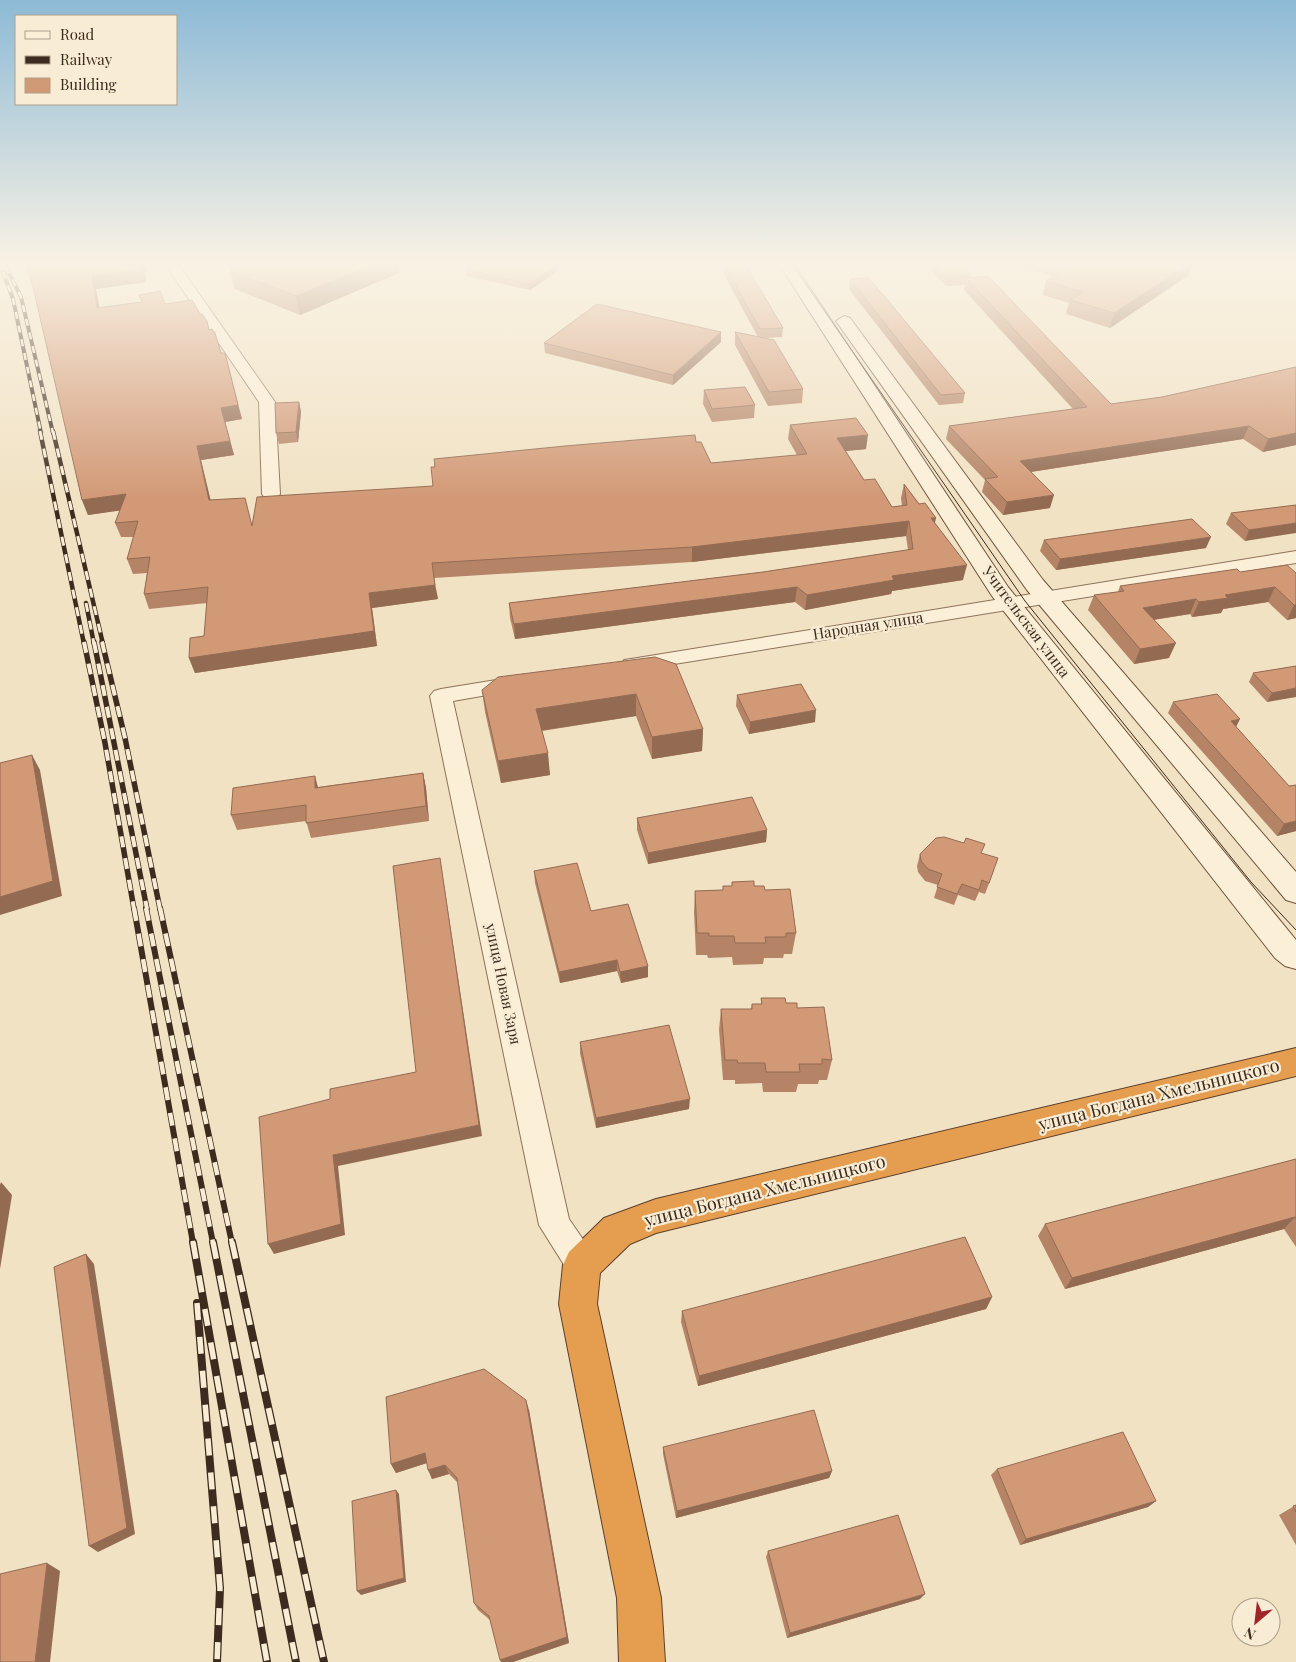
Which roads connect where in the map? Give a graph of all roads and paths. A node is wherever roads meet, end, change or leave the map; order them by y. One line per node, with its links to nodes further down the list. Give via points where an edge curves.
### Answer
1 (227, 342): 4 (street, via 267,402)
2 (837, 342): 7 (main road, Учительская улица)
3 (860, 342): 6 (main road, Учительская улица)
4 (271, 494)
5 (1296, 557): 6 (street, Народная улица)
6 (1045, 598): 7 (street, Народная улица); 10 (main road, Учительская улица)
7 (1010, 603): 8 (street, Народная улица); 11 (main road, Учительская улица)
8 (613, 668)
9 (535, 681): 13 (street, улица Новая Заря, via 441,696 555,1225)
10 (1296, 892)
11 (1293, 958)
12 (1295, 1064): 13 (highway, улица Богдана Хмельницкого, via 656,1216 616,1231)
13 (582, 1265): 14 (highway, via 578,1304 639,1598)
14 (642, 1662)

